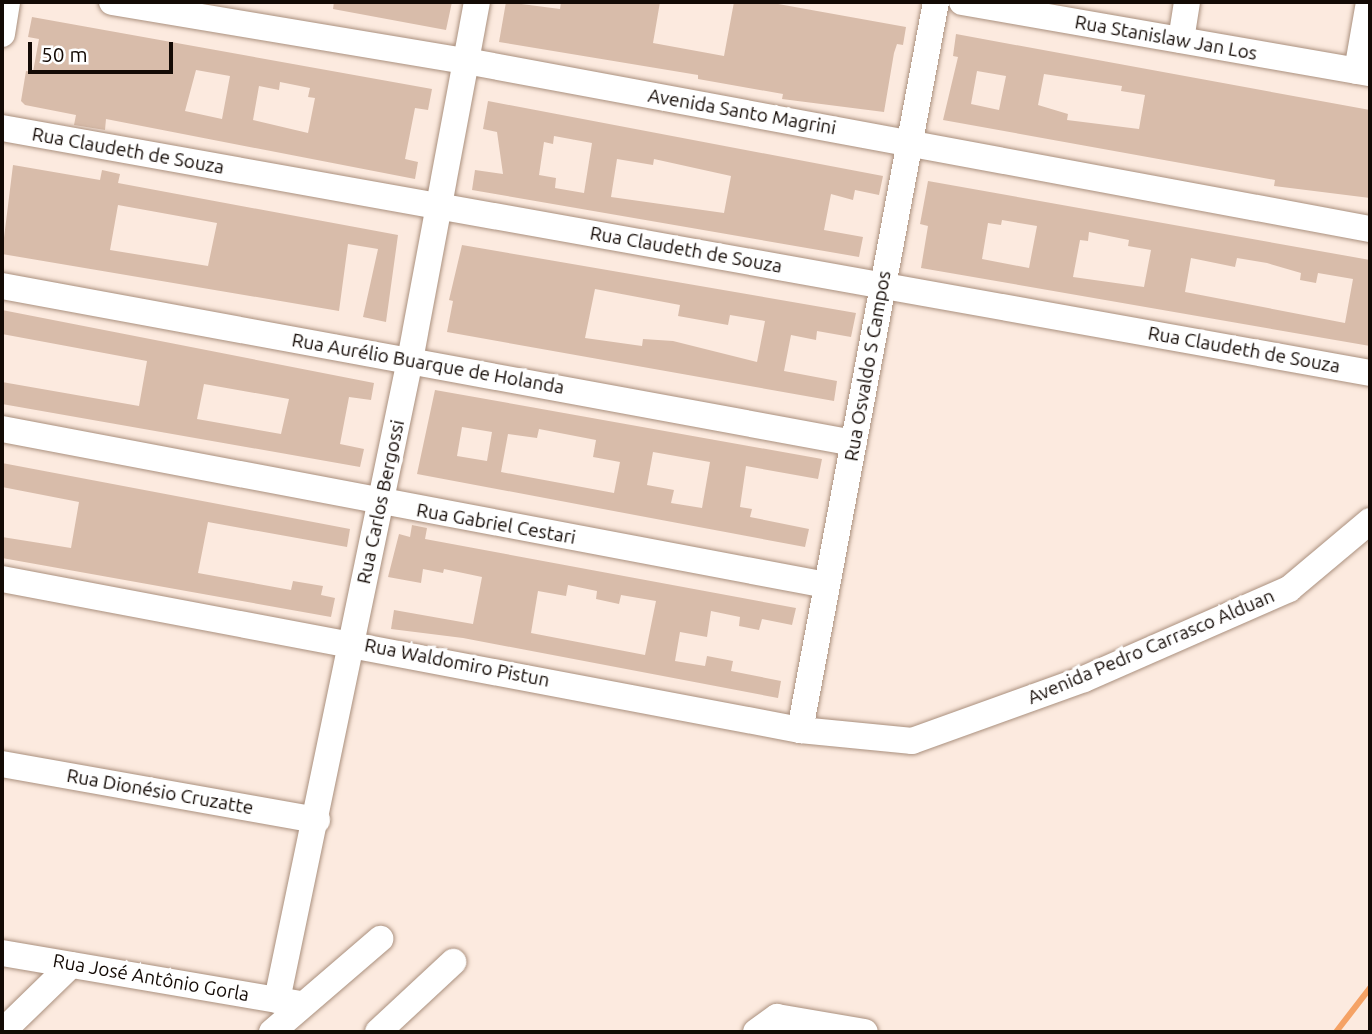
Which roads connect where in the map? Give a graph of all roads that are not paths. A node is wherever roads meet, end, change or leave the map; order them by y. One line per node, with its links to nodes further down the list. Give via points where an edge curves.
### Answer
1 (7, 2): 9 (street)
2 (112, 2): 11 (street, Avenida Santo Magrini)
3 (477, 2): 11 (street, Rua Carlos Bergossi)
4 (936, 2): 14 (street, Rua Osvaldo S Campos)
5 (962, 2): 8 (street, Rua Stanislaw Jan Los)
6 (1187, 2): 10 (street)
7 (1369, 2): 12 (street)
8 (998, 5): 10 (street, Rua Stanislaw Jan Los)
9 (2, 34)
10 (1181, 40): 12 (street, Rua Stanislaw Jan Los)
11 (466, 61): 14 (street, Avenida Santo Magrini); 15 (street, Rua Carlos Bergossi)
12 (1364, 72)
13 (2, 128): 15 (street, Rua Claudeth de Souza)
14 (909, 143): 16 (street, Avenida Santo Magrini); 17 (street, Rua Osvaldo S Campos)
15 (438, 208): 17 (street, Rua Claudeth de Souza); 19 (street, Rua Carlos Bergossi)
16 (1370, 229)
17 (883, 285): 20 (street, Rua Claudeth de Souza); 22 (street, Rua Osvaldo S Campos)
18 (2, 286): 19 (street, Rua Aurélio Buarque de Holanda)
19 (410, 360): 22 (street, Rua Aurélio Buarque de Holanda); 23 (street, Rua Carlos Bergossi)
20 (1370, 373)
21 (2, 429): 23 (street, Rua Gabriel Cestari)
22 (854, 443): 26 (street, Rua Osvaldo S Campos)
23 (381, 503): 26 (street, Rua Gabriel Cestari); 27 (street, Rua Carlos Bergossi)
24 (1370, 521): 29 (street, Avenida Pedro Carrasco Alduan, via 1289,589 1084,680)
25 (2, 579): 27 (street, Rua Waldomiro Pistun)
26 (826, 585): 28 (street, Rua Osvaldo S Campos)
27 (352, 642): 28 (street, Rua Waldomiro Pistun); 31 (street, Rua Carlos Bergossi)
28 (800, 730): 29 (street, Rua Waldomiro Pistun)
29 (912, 741)
30 (2, 764): 31 (street, Rua Dionésio Cruzatte)
31 (317, 820): 36 (street, Rua Carlos Bergossi)
32 (380, 939): 36 (street)
33 (2, 953): 35 (street, Rua José Antônio Gorla)
34 (453, 962): 40 (street)
35 (71, 965): 36 (street, Rua José Antônio Gorla); 38 (street)
36 (289, 1002): 39 (street)
37 (763, 1026): 41 (street)
38 (2, 1032)
39 (272, 1032)
40 (378, 1032)
41 (865, 1032)

